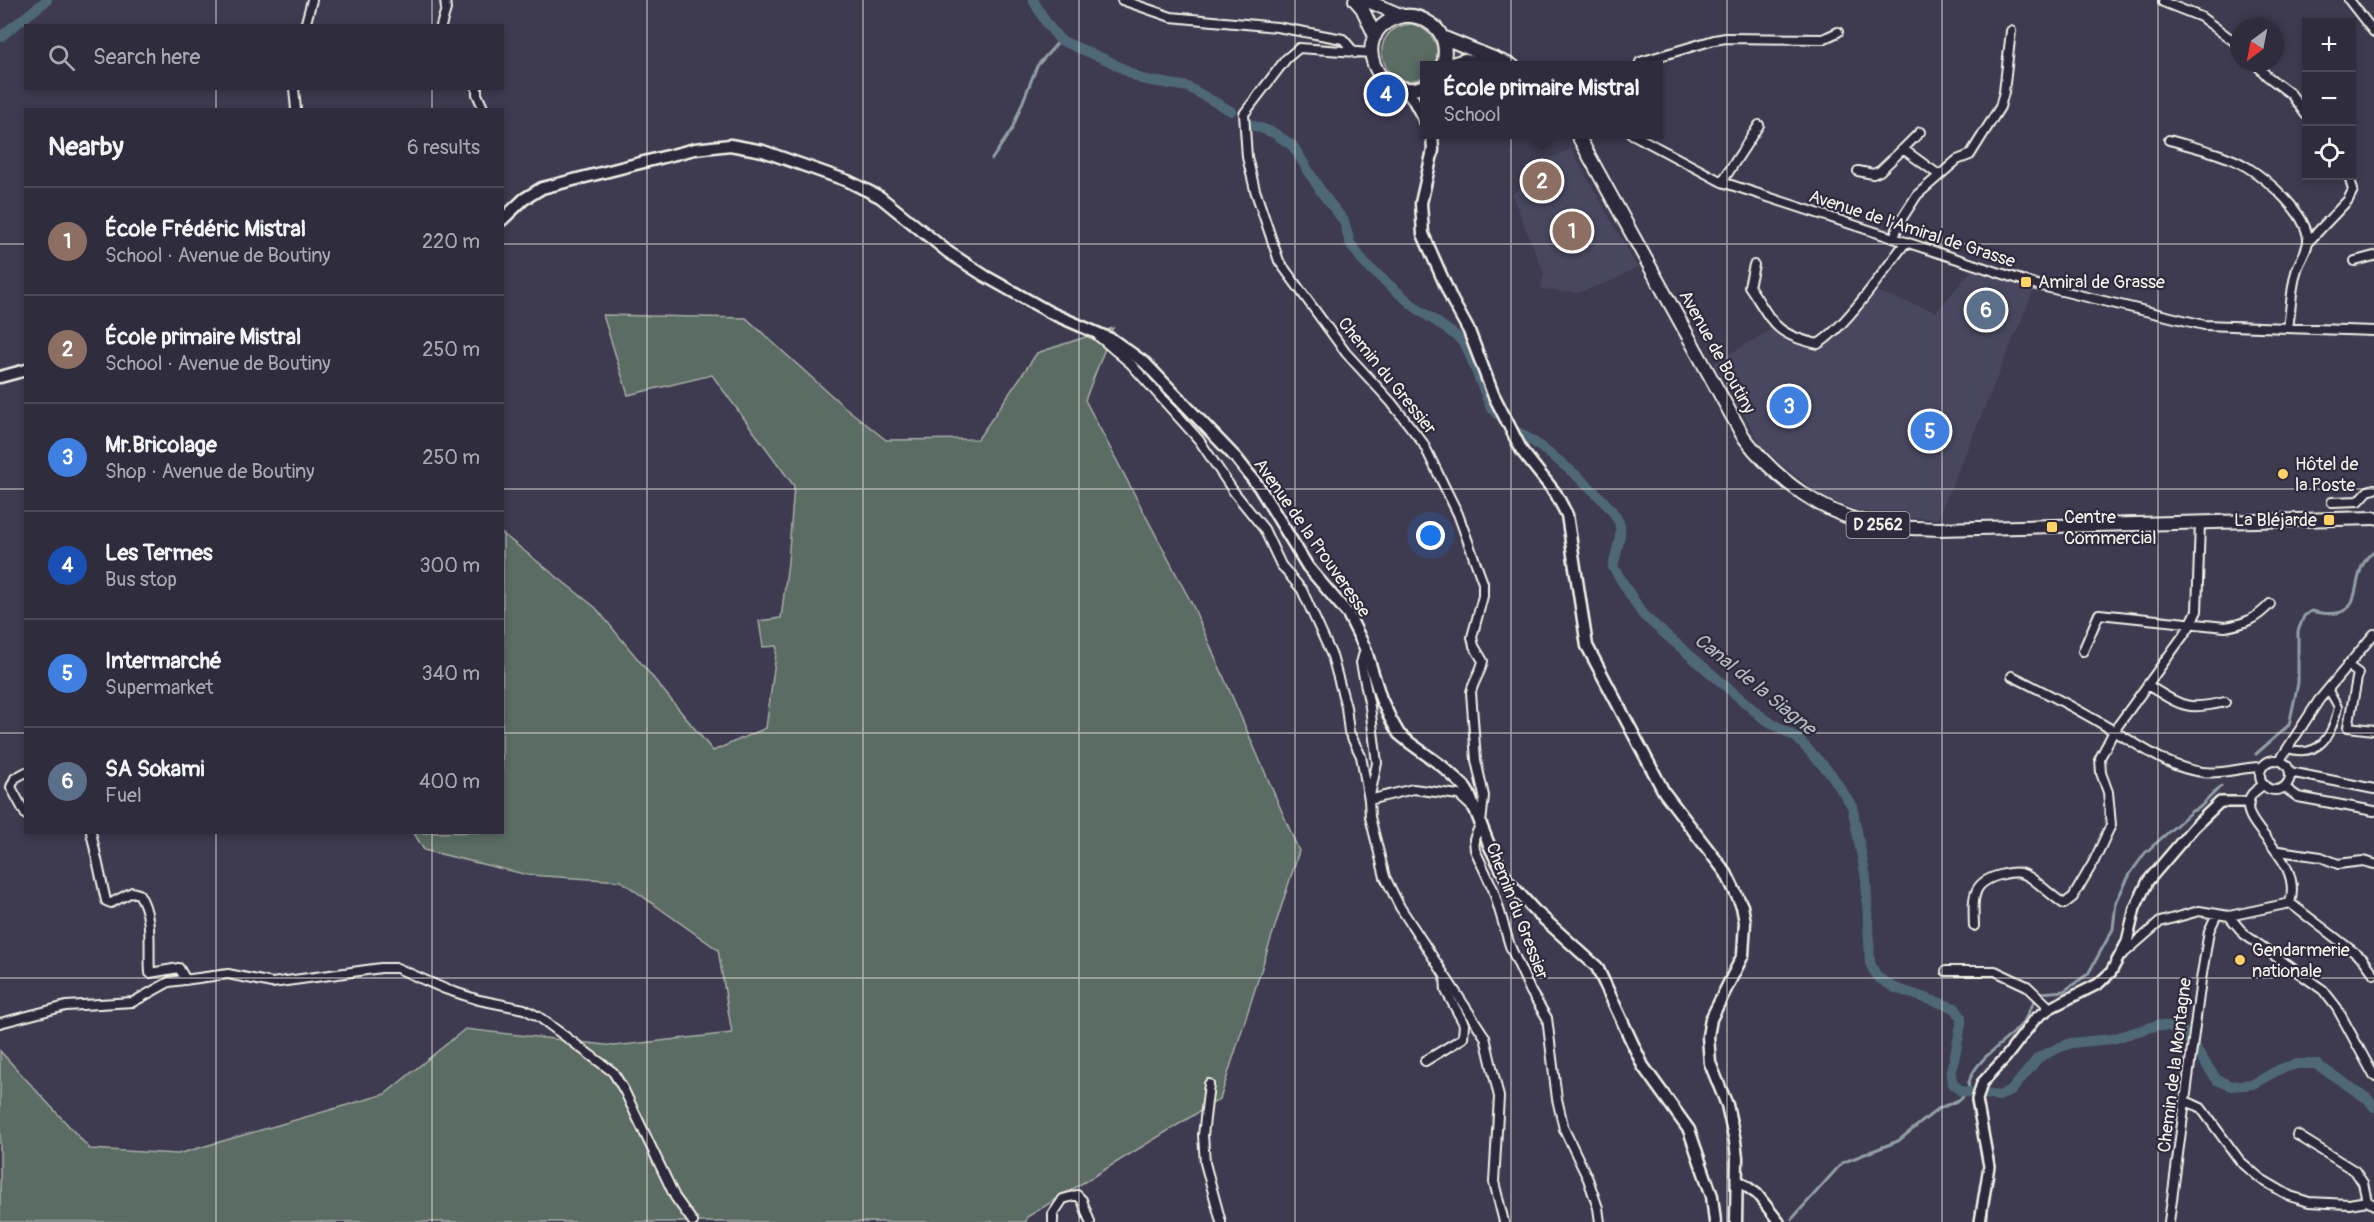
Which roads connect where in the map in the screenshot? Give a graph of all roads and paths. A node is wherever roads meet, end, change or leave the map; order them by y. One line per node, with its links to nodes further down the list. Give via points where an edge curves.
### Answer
1 (312, 0): 9 (street)
2 (445, 0): 10 (street)
3 (1122, 0): 17 (street, via 1171,17 1277,27 1343,39)
4 (1355, 0): 14 (main road)
5 (1365, 0): 8 (main road)
6 (2349, 0): 13 (street)
7 (2163, 2): 16 (street, via 2201,17)
8 (1403, 16): 14 (main road, via 1391,19); 15 (main road, via 1424,19)
9 (306, 24)
10 (442, 24)
11 (2011, 31): 41 (street, via 2000,106 1970,154)
12 (1838, 32): 21 (street, via 1822,39 1726,38)
13 (2374, 32)
14 (1375, 36): 18 (main road)
15 (1442, 37): 19 (main road); 20 (main road)
16 (2230, 38)
17 (1354, 53): 18 (street, Chemin du Gressier); 85 (street, Chemin du Gressier, via 1299,48 1286,59 1244,114 1247,157 1279,261 1346,352 1423,443 1458,514 1483,583 1472,637 1483,661 1472,692 1476,760 1484,796)
18 (1371, 53): 24 (main road, via 1377,73 1394,87)
19 (1444, 61)
20 (1501, 61)
21 (1643, 61)
22 (2263, 72): 29 (street)
23 (1420, 87): 24 (main road)
24 (1405, 89): 30 (main road)
25 (294, 90): 27 (street)
26 (477, 90): 28 (street)
27 (296, 108)
28 (483, 108)
29 (2302, 108)
30 (1420, 112)
31 (1759, 125): 43 (street)
32 (1920, 132): 39 (street)
33 (1432, 139): 105 (main road, via 1421,203 1423,234 1522,451 1568,515 1587,646 1664,792 1726,873 1742,906 1746,930 1743,955 1711,1019 1708,1036 1710,1063 1732,1127)
34 (1575, 139): 38 (main road, Avenue de Boutiny / D 2562)
35 (1579, 139): 38 (main road, Avenue de Boutiny / D 2562)
36 (1640, 139): 43 (street, Avenue de l'Amiral de Grasse)
37 (2169, 140): 46 (street, via 2246,166 2292,206 2304,225)
38 (1582, 147): 59 (main road, Avenue de Boutiny / D 2562, via 1743,436 1764,462 1807,497 1849,517 1880,525 1949,528)
39 (1903, 149): 40 (street, via 1880,171); 41 (street)
40 (1858, 171)
41 (1939, 175): 45 (street, via 1913,201)
42 (2350, 180): 46 (street, via 2353,190 2348,200)
43 (1722, 182): 45 (street, Avenue de l'Amiral de Grasse)
44 (504, 218): 51 (main road, Avenue de la Prouveresse, via 542,188 695,149 730,145 752,149 848,181 880,197 948,252 985,276 1051,313)
45 (1894, 238): 47 (street, Avenue de l'Amiral de Grasse)
46 (2308, 241): 52 (street, via 2296,271)
47 (1906, 242): 50 (street, via 1845,319 1818,344 1784,333 1774,325 1749,286); 52 (street, Avenue de l'Amiral de Grasse, via 2037,285 2204,325)
48 (2374, 256): 49 (street)
49 (2355, 261)
50 (1754, 265)
51 (1089, 328): 63 (main road, Avenue de la Prouveresse, via 1145,363 1237,459 1308,567 1348,614); 80 (street, via 1131,364 1199,440 1263,529 1281,566 1302,590 1332,656 1349,732 1361,756)
52 (2288, 328): 53 (street, Avenue de l'Amiral de Grasse)
53 (2374, 331)
54 (24, 371): 55 (main road)
55 (0, 377)
56 (2374, 489): 57 (street, via 2359,501)
57 (2332, 502)
58 (2374, 518): 59 (main road, Avenue de Boutiny / D 2562)
59 (2200, 523): 61 (street, via 2197,611)
60 (2270, 604): 61 (street, via 2258,617 2243,624)
61 (2190, 624): 64 (street, via 2099,614); 67 (street)
62 (2374, 634): 65 (street)
63 (1365, 648): 80 (street, via 1361,663 1377,763); 84 (main road, Avenue de la Prouveresse, via 1381,699 1399,734 1464,786)
64 (2083, 651)
65 (2347, 665): 68 (street); 70 (street, via 2358,673 2348,727)
66 (2012, 676): 71 (street)
67 (2149, 686): 69 (street, via 2177,703 2199,708); 71 (street)
68 (2328, 689): 72 (street); 72 (street, via 2338,707 2327,738 2316,749 2300,753)
69 (2225, 702)
70 (2374, 730)
71 (2114, 731): 74 (street, via 2160,759 2198,772 2216,774); 92 (street, via 2100,758 2111,825 2073,897 2064,904 2016,871 1988,877 1977,887 1973,901)
72 (2287, 749): 73 (street)
73 (2280, 760): 74 (street, via 2271,760); 75 (street)
74 (2261, 767): 77 (street)
75 (2290, 772): 78 (street); 79 (street)
76 (24, 773): 82 (street, via 15,778 11,788)
77 (2263, 785): 78 (street, via 2273,790); 81 (street)
78 (2284, 788): 83 (street, via 2298,796)
79 (2374, 789)
80 (1369, 800): 84 (street, via 1424,789 1459,795); 96 (street, via 1385,877)
81 (2249, 802): 87 (street, via 2253,824); 93 (street, via 2220,802 2164,860 2148,881 2135,909)
82 (24, 811)
83 (2374, 811)
84 (1476, 812): 85 (main road, Avenue de la Prouveresse)
85 (1481, 823): 112 (street, Chemin du Gressier, via 1474,839 1475,850 1493,889 1510,946 1547,1018 1564,1129 1588,1179); 113 (main road, Avenue de la Prouveresse, via 1507,880 1597,967 1643,1066 1689,1130 1712,1196)
86 (91, 834): 97 (street, via 106,901 111,903 132,892 145,903 150,973 179,968)
87 (2279, 851): 88 (street, via 2321,857 2338,864); 89 (street, via 2292,881)
88 (2374, 864)
89 (2290, 903): 91 (street); 95 (street, via 2362,959)
90 (2217, 914): 91 (street); 93 (street, via 2199,911 2160,922); 103 (street, Chemin de la Montagne, via 2209,931)
91 (2229, 916): 101 (street, via 2244,934 2323,990)
92 (1974, 926)
93 (2120, 956): 98 (street, via 2098,984)
94 (1946, 971): 98 (street, via 1995,971 2027,986)
95 (2374, 974)
96 (1445, 975): 100 (street, via 1446,991 1464,1024 1464,1038); 111 (street, via 1485,1037 1494,1068 1499,1097 1494,1182)
97 (186, 980): 99 (street, via 169,982 133,1002 66,1006); 107 (street, via 228,974 272,983 397,968 478,1000 524,1009 612,1072 675,1197)
98 (2050, 1008): 116 (street, via 2035,1019 1982,1083 1977,1100 1989,1166)
99 (0, 1023)
100 (1425, 1061)
101 (2374, 1076)
102 (1209, 1084): 110 (street, via 1203,1135 1205,1163)
103 (2186, 1101): 106 (street, via 2201,1108 2240,1161 2290,1197 2308,1202); 117 (street, Chemin de la Montagne)
104 (2297, 1135): 106 (street, via 2355,1170)
105 (1736, 1179): 114 (main road); 115 (street, via 1757,1194)
106 (2370, 1203)
107 (693, 1222)
108 (1053, 1222): 109 (street, via 1053,1214 1063,1199 1077,1195)
109 (1090, 1222)
110 (1221, 1222)
111 (1504, 1222)
112 (1600, 1222)
113 (1715, 1222)
114 (1736, 1222)
115 (1779, 1222)
116 (1980, 1222)
117 (2169, 1222)

